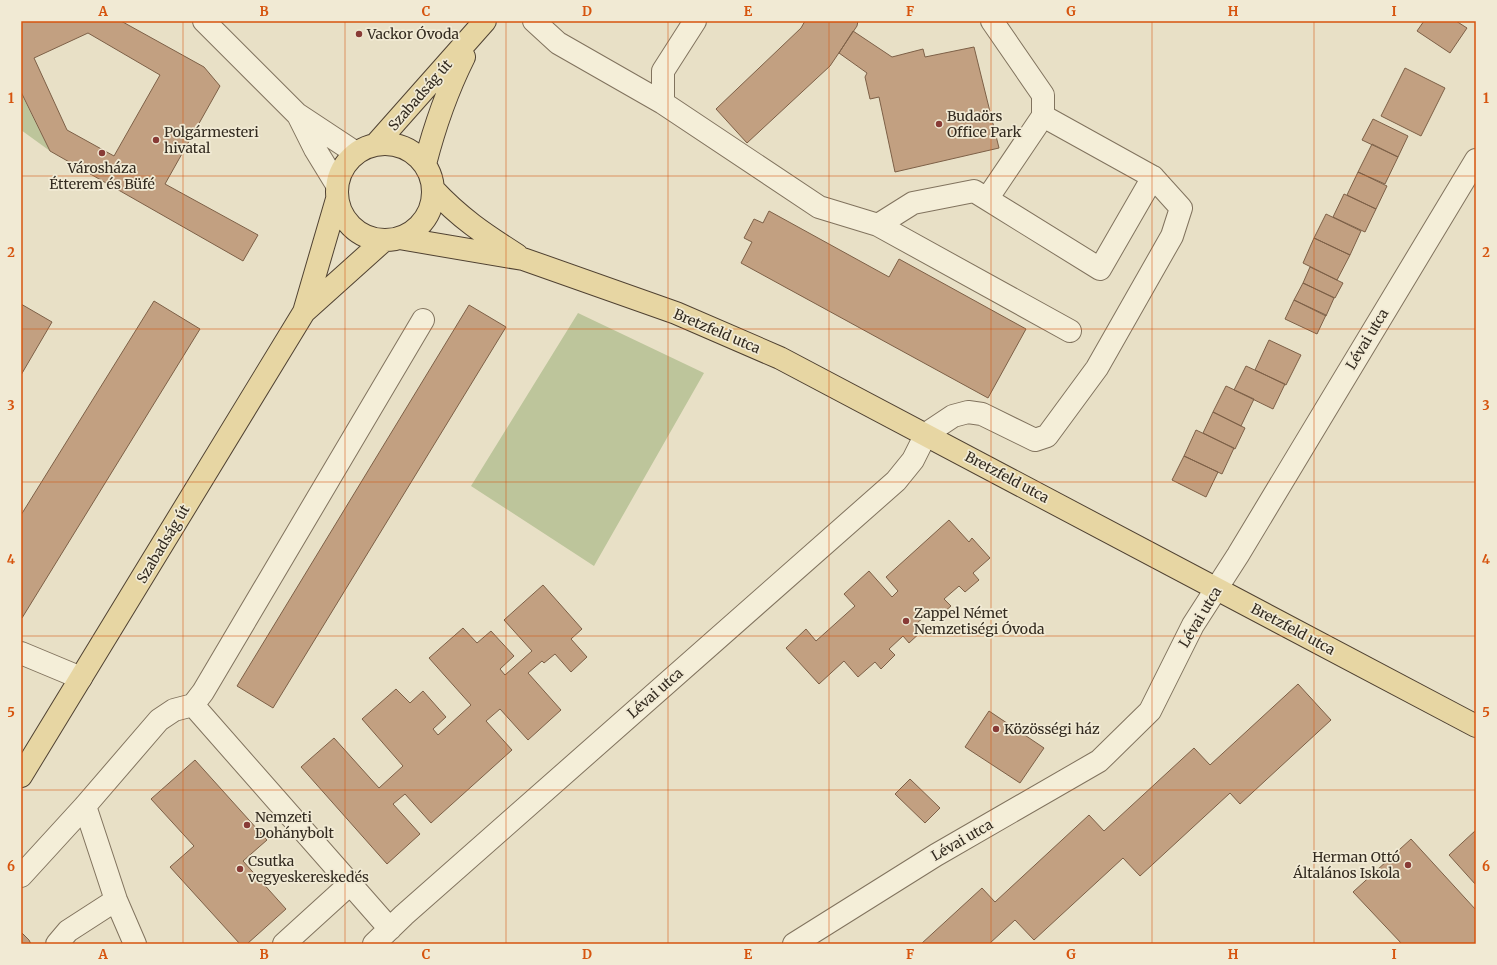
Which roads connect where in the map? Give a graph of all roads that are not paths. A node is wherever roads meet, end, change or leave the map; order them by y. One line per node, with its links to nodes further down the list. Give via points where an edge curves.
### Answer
1 (534, 21): 6 (street, via 558,42)
2 (695, 21): 6 (street, via 663,71)
3 (992, 21): 8 (street, via 1043,95)
4 (482, 24): 9 (main road, Szabadság út); 12 (main road, Szabadság út, via 453,79 435,123)
5 (218, 25): 7 (street)
6 (664, 103): 17 (street, via 819,207)
7 (297, 114): 10 (street); 15 (street)
8 (1043, 116): 13 (street); 16 (street)
9 (376, 144): 10 (main road); 12 (main road, via 398,145 418,156)
10 (356, 153): 15 (main road, via 346,164)
11 (1476, 160): 24 (street, Lévai utca)
12 (425, 164): 14 (main road)
13 (1153, 177): 16 (street, via 1100,269); 23 (street, via 1181,208 1172,236 1097,368 1046,436 1035,440 982,414 968,412 953,416)
14 (433, 189): 18 (main road, via 433,202 421,225 411,233); 19 (main road, Bretzfeld utca, via 472,226)
15 (337, 192): 18 (main road, via 346,220 353,228 370,239); 20 (main road, Szabadság út)
16 (986, 199): 17 (street, via 974,191 913,203)
17 (878, 225): 22 (street)
18 (390, 240): 19 (main road, Bretzfeld utca); 20 (main road, Szabadság út)
19 (523, 259): 23 (main road, Bretzfeld utca, via 721,331 780,358)
20 (304, 312): 26 (main road, Szabadság út)
21 (423, 320): 27 (street)
22 (1070, 331)
23 (926, 434): 24 (main road, Bretzfeld utca); 34 (street, Lévai utca, via 913,460 896,481)
24 (1217, 588): 28 (main road, Bretzfeld utca); 39 (street, Lévai utca, via 1193,625 1150,711 1099,761 936,855)
25 (21, 653): 26 (street)
26 (81, 678): 29 (main road, Szabadság út)
27 (193, 705): 30 (street, via 174,710 159,720); 32 (street)
28 (1476, 726)
29 (21, 776)
30 (85, 806): 31 (street); 33 (street)
31 (21, 876)
32 (350, 884): 34 (street); 37 (street)
33 (116, 900): 35 (street, via 68,931); 36 (street)
34 (390, 929): 38 (street, Lévai utca)
35 (57, 944)
36 (135, 944)
37 (284, 944)
38 (374, 944)
39 (794, 944)

